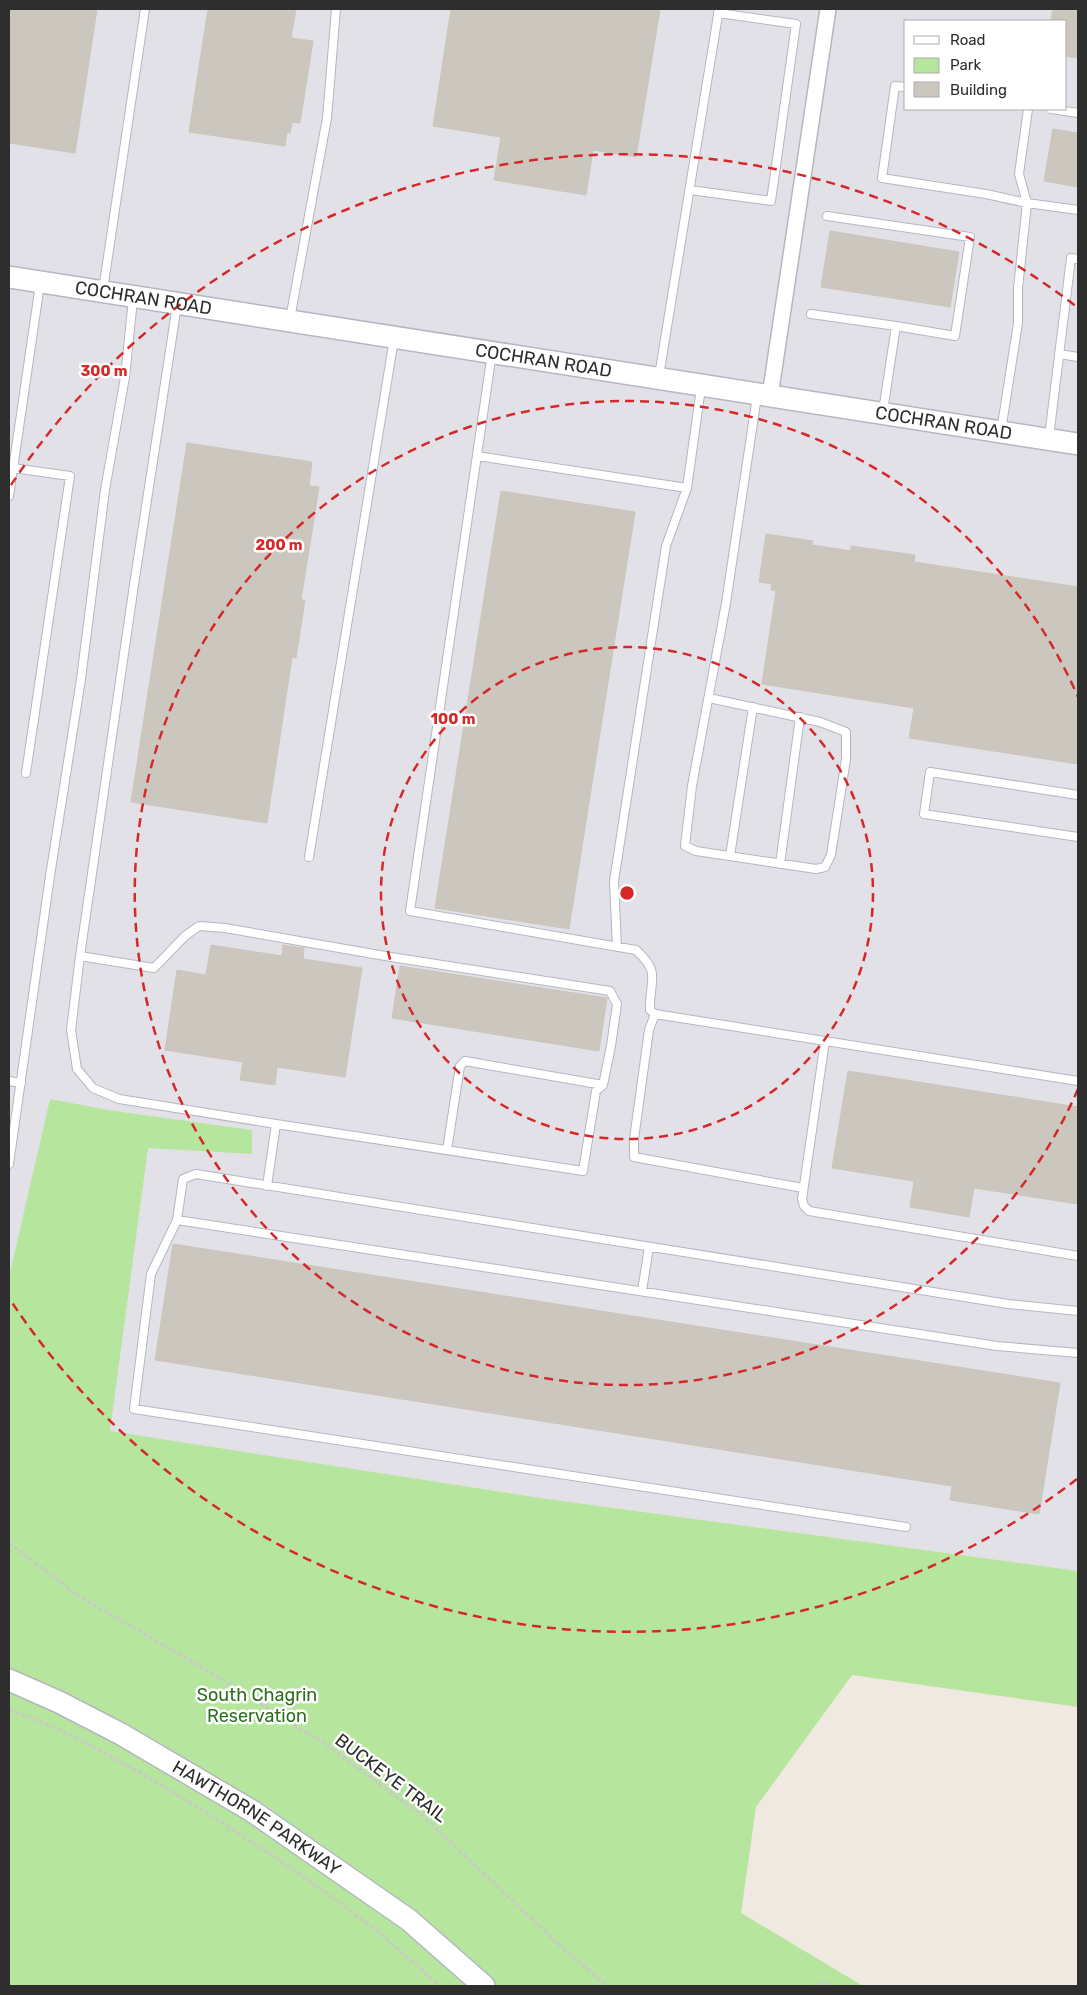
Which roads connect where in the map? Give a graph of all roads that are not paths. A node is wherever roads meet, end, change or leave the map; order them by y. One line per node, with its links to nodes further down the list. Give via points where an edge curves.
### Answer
1 (145, 9): 16 (lane)
2 (336, 9): 20 (lane, via 327,118)
3 (828, 9): 28 (street)
4 (719, 11): 9 (lane); 9 (lane, via 796,24 771,201)
5 (904, 87): 10 (lane, via 895,86 882,178)
6 (1028, 110): 10 (lane, via 1019,174)
7 (1058, 110): 8 (lane)
8 (1078, 113)
9 (690, 190): 26 (lane)
10 (1026, 203): 11 (lane); 30 (lane, via 1018,323)
11 (1078, 210)
12 (827, 216): 21 (lane, via 970,237 955,336)
13 (1078, 259): 24 (lane, via 1071,258)
14 (9, 277): 15 (street, COCHRAN ROAD)
15 (40, 282): 16 (street, COCHRAN ROAD); 34 (lane)
16 (102, 292): 17 (street, COCHRAN ROAD)
17 (134, 297): 18 (street, COCHRAN ROAD); 52 (lane)
18 (178, 303): 20 (street, COCHRAN ROAD); 47 (lane)
19 (811, 314): 21 (lane)
20 (289, 321): 22 (street, COCHRAN ROAD)
21 (896, 326): 29 (lane)
22 (394, 337): 23 (street, COCHRAN ROAD); 44 (lane)
23 (492, 352): 26 (street, COCHRAN ROAD); 33 (lane)
24 (1059, 354): 25 (lane); 31 (lane)
25 (1078, 357)
26 (659, 378): 27 (street, COCHRAN ROAD)
27 (702, 385): 28 (street, COCHRAN ROAD); 35 (lane)
28 (764, 395): 29 (street, COCHRAN ROAD); 37 (lane)
29 (883, 413): 30 (street, COCHRAN ROAD)
30 (1001, 431): 31 (street, COCHRAN ROAD)
31 (1049, 439): 32 (street, COCHRAN ROAD)
32 (1078, 444)
33 (477, 456): 35 (lane); 46 (lane, via 410,911)
34 (13, 468): 36 (lane); 40 (lane, via 70,476)
35 (687, 488): 46 (lane, via 666,546 614,881)
36 (9, 496)
37 (709, 698): 38 (lane); 43 (lane, via 692,786 685,846)
38 (753, 707): 39 (lane); 43 (lane)
39 (800, 717): 45 (lane); 45 (lane, via 846,732 846,759 831,855 825,867 816,869)
40 (26, 773)
41 (1078, 795): 42 (lane, via 930,772 924,814)
42 (1078, 837)
43 (730, 856): 45 (lane)
44 (309, 857)
45 (780, 864)
46 (617, 947): 48 (lane, via 636,950 649,962 653,976 650,1010)
47 (80, 956): 53 (lane, via 154,968 199,926 610,991 617,1004); 54 (lane, via 72,1030 77,1069 93,1088 120,1099)
48 (655, 1014): 49 (lane); 58 (lane, via 649,1030 634,1157)
49 (825, 1041): 51 (lane); 58 (lane)
50 (9, 1081): 52 (lane)
51 (1078, 1081)
52 (21, 1083): 56 (lane)
53 (603, 1086): 55 (lane, via 596,1091 584,1171); 55 (lane, via 465,1061 460,1066)
54 (276, 1124): 55 (lane); 57 (lane)
55 (448, 1150)
56 (9, 1164)
57 (267, 1186): 59 (lane, via 196,1174 183,1178); 60 (lane)
58 (803, 1188): 61 (lane, via 802,1199 809,1211)
59 (177, 1220): 62 (lane); 65 (lane, via 151,1274 134,1410)
60 (649, 1247): 62 (lane); 63 (lane, via 1008,1304)
61 (1078, 1256)
62 (642, 1291): 64 (lane, via 997,1346)
63 (1078, 1311)
64 (1078, 1353)
65 (906, 1526)
66 (9, 1680): 67 (street, HAWTHORNE PARKWAY, via 120,1734 252,1811 408,1920)
67 (484, 1986)

